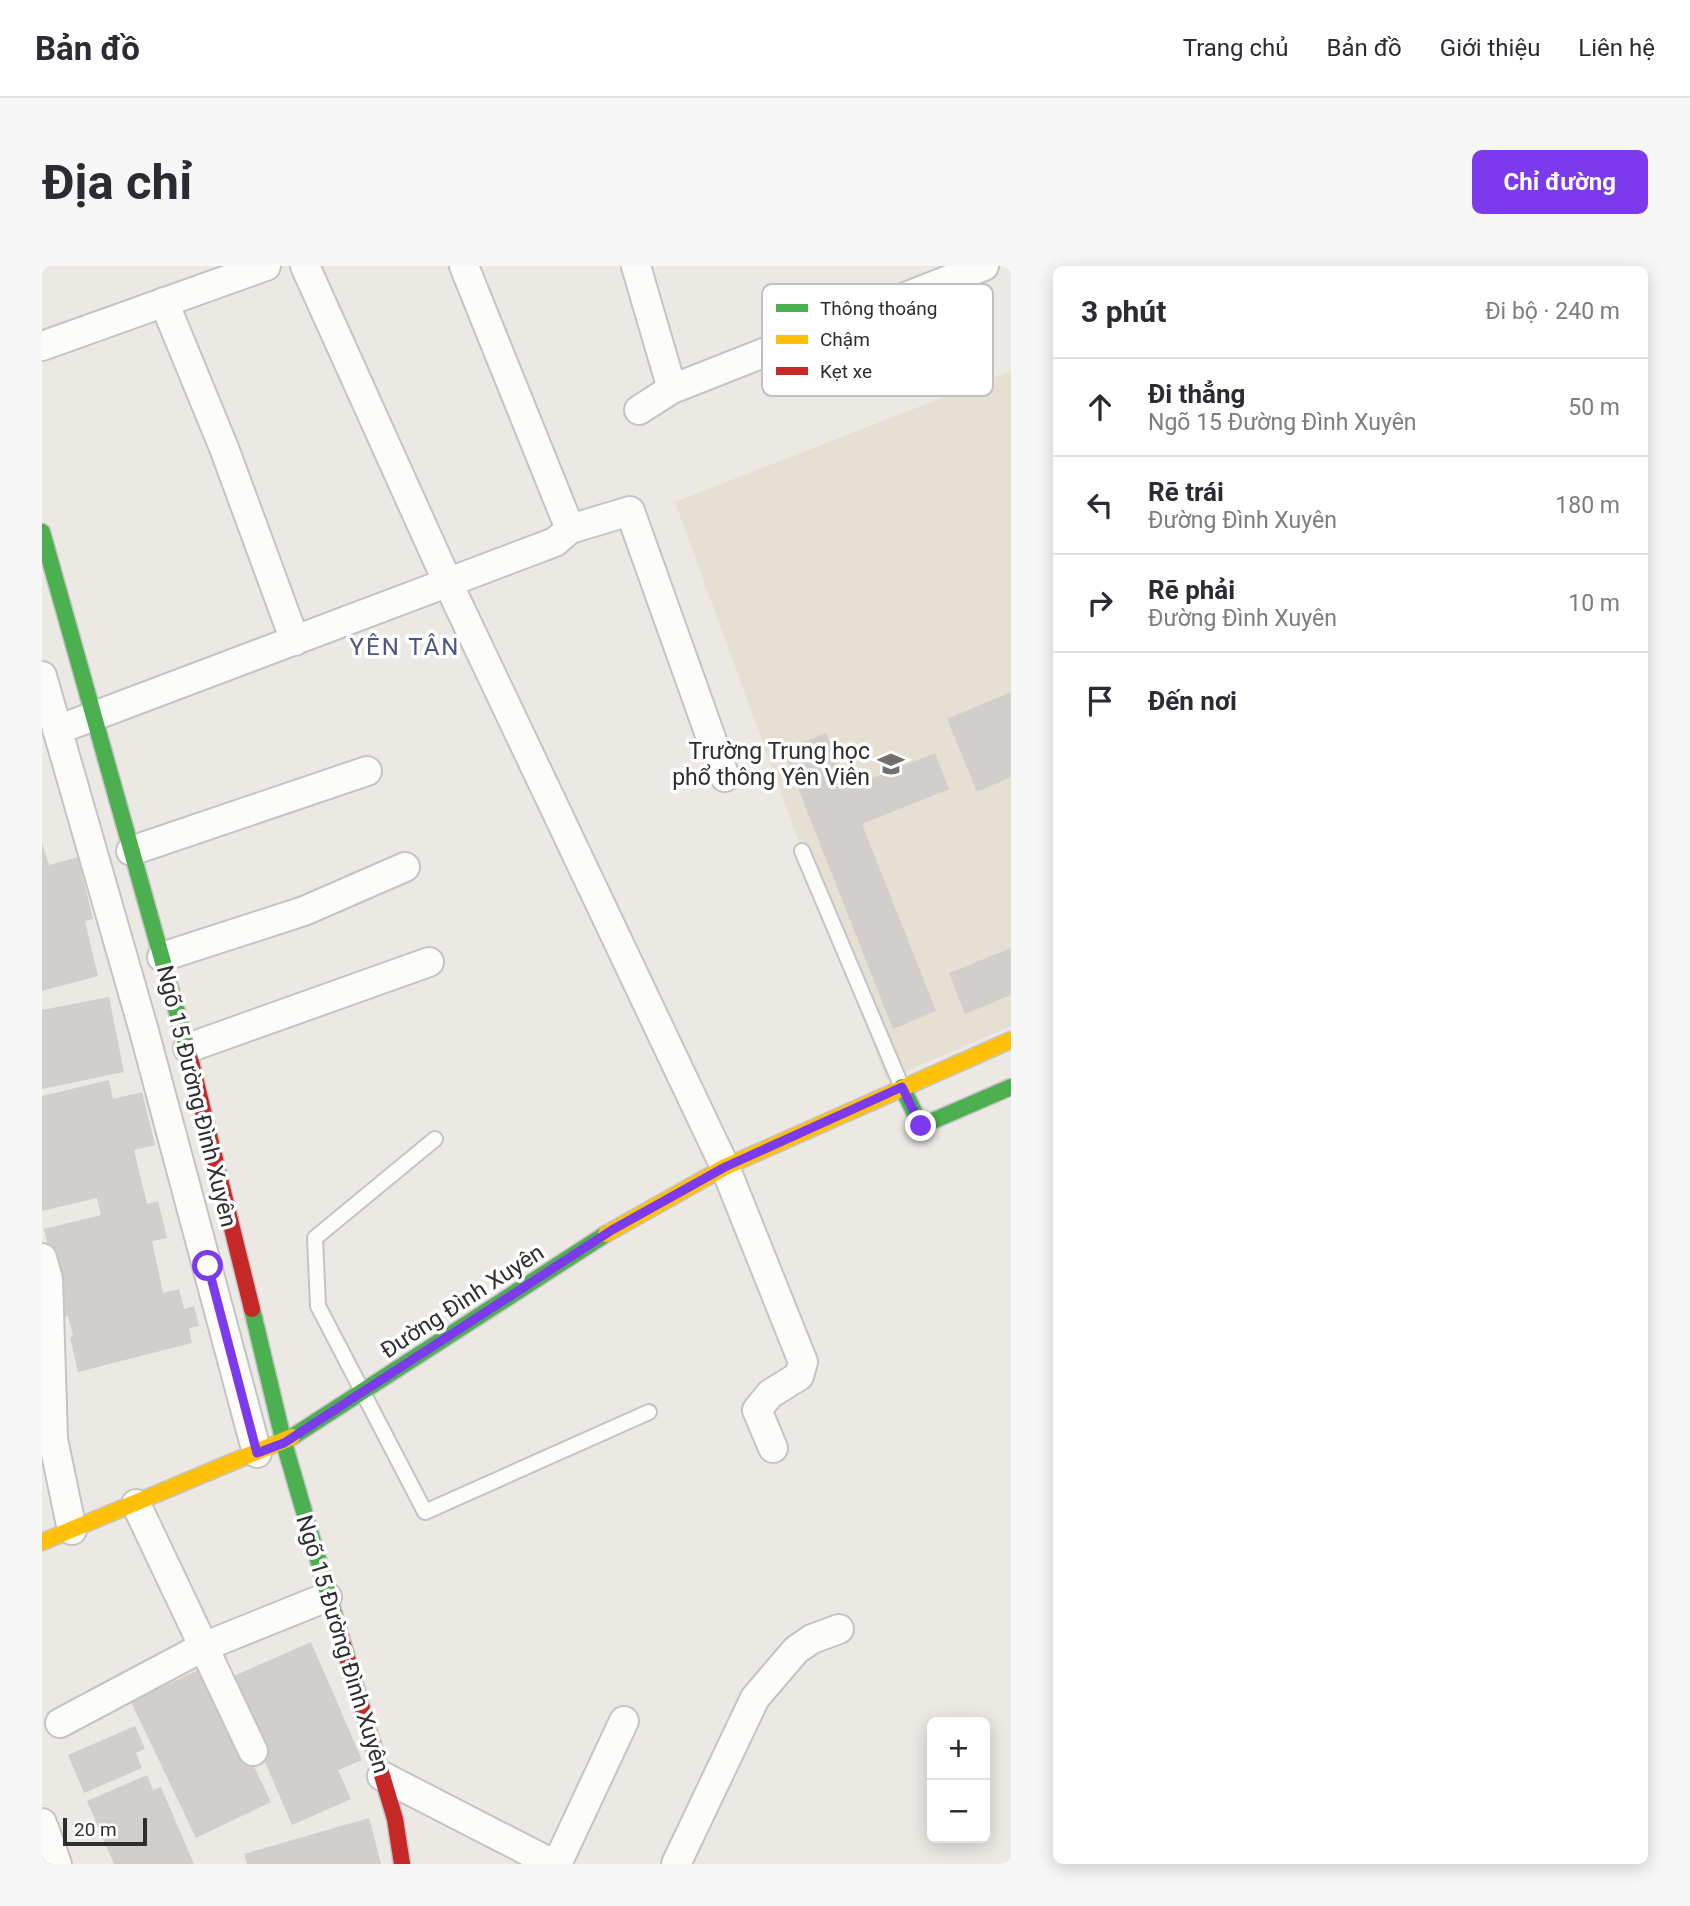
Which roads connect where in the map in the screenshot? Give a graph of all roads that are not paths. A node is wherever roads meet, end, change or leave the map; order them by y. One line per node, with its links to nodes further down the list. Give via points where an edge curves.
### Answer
1 (265, 266): 7 (street)
2 (305, 266): 14 (street)
3 (464, 266): 12 (street)
4 (636, 266): 10 (street)
5 (984, 266): 6 (street)
6 (938, 284)
7 (164, 302): 8 (street); 15 (street)
8 (42, 346)
9 (762, 354): 10 (street)
10 (672, 389): 11 (street)
11 (639, 410)
12 (570, 529): 14 (street, via 555,542); 20 (street, via 630,511)
13 (42, 533): 17 (street, Ngõ 15 Đường Đình Xuyên)
14 (448, 583): 15 (street); 31 (street)
15 (295, 641): 17 (street)
16 (42, 676): 18 (street, Ngõ 15 Đường Đình Xuyên)
17 (95, 717): 18 (street); 21 (street, Ngõ 15 Đường Đình Xuyên)
18 (57, 730): 37 (street, Ngõ 15 Đường Đình Xuyên, via 144,1031)
19 (367, 771): 21 (street)
20 (724, 777)
21 (131, 851): 24 (street, Ngõ 15 Đường Đình Xuyên)
22 (802, 851): 28 (lane)
23 (405, 867): 24 (street, via 304,911)
24 (162, 957): 27 (street, Ngõ 15 Đường Đình Xuyên)
25 (429, 962): 27 (street)
26 (1011, 1040): 28 (street, Đường Đình Xuyên)
27 (188, 1048): 35 (street, Ngõ 15 Đường Đình Xuyên)
28 (902, 1087): 29 (street, via 921,1126); 31 (street, Đường Đình Xuyên)
29 (1011, 1087)
30 (435, 1139): 33 (lane, via 315,1238 318,1306)
31 (725, 1167): 33 (street, Đường Đình Xuyên, via 612,1230); 36 (street, via 803,1362 799,1376 770,1394 757,1410)
32 (42, 1258): 38 (street, via 48,1279)
33 (362, 1394): 34 (lane, via 425,1512); 35 (street, Đường Đình Xuyên)
34 (649, 1412)
35 (284, 1443): 37 (street, Đường Đình Xuyên); 42 (street, Ngõ 15 Đường Đình Xuyên)
36 (773, 1448)
37 (257, 1453): 39 (street, Đường Đình Xuyên)
38 (51, 1474): 40 (street)
39 (136, 1504): 40 (street, Đường Đình Xuyên); 44 (street)
40 (72, 1530): 41 (street, Đường Đình Xuyên)
41 (42, 1542)
42 (327, 1597): 44 (street); 48 (street, Ngõ 15 Đường Đình Xuyên)
43 (839, 1629): 53 (street, via 796,1650 755,1698)
44 (203, 1647): 46 (street); 47 (street)
45 (624, 1721): 52 (street)
46 (60, 1723)
47 (253, 1751)
48 (382, 1776): 51 (street, Ngõ 15 Đường Đình Xuyên); 52 (street)
49 (42, 1823): 50 (street)
50 (57, 1864)
51 (402, 1864)
52 (555, 1864)
53 (676, 1864)

